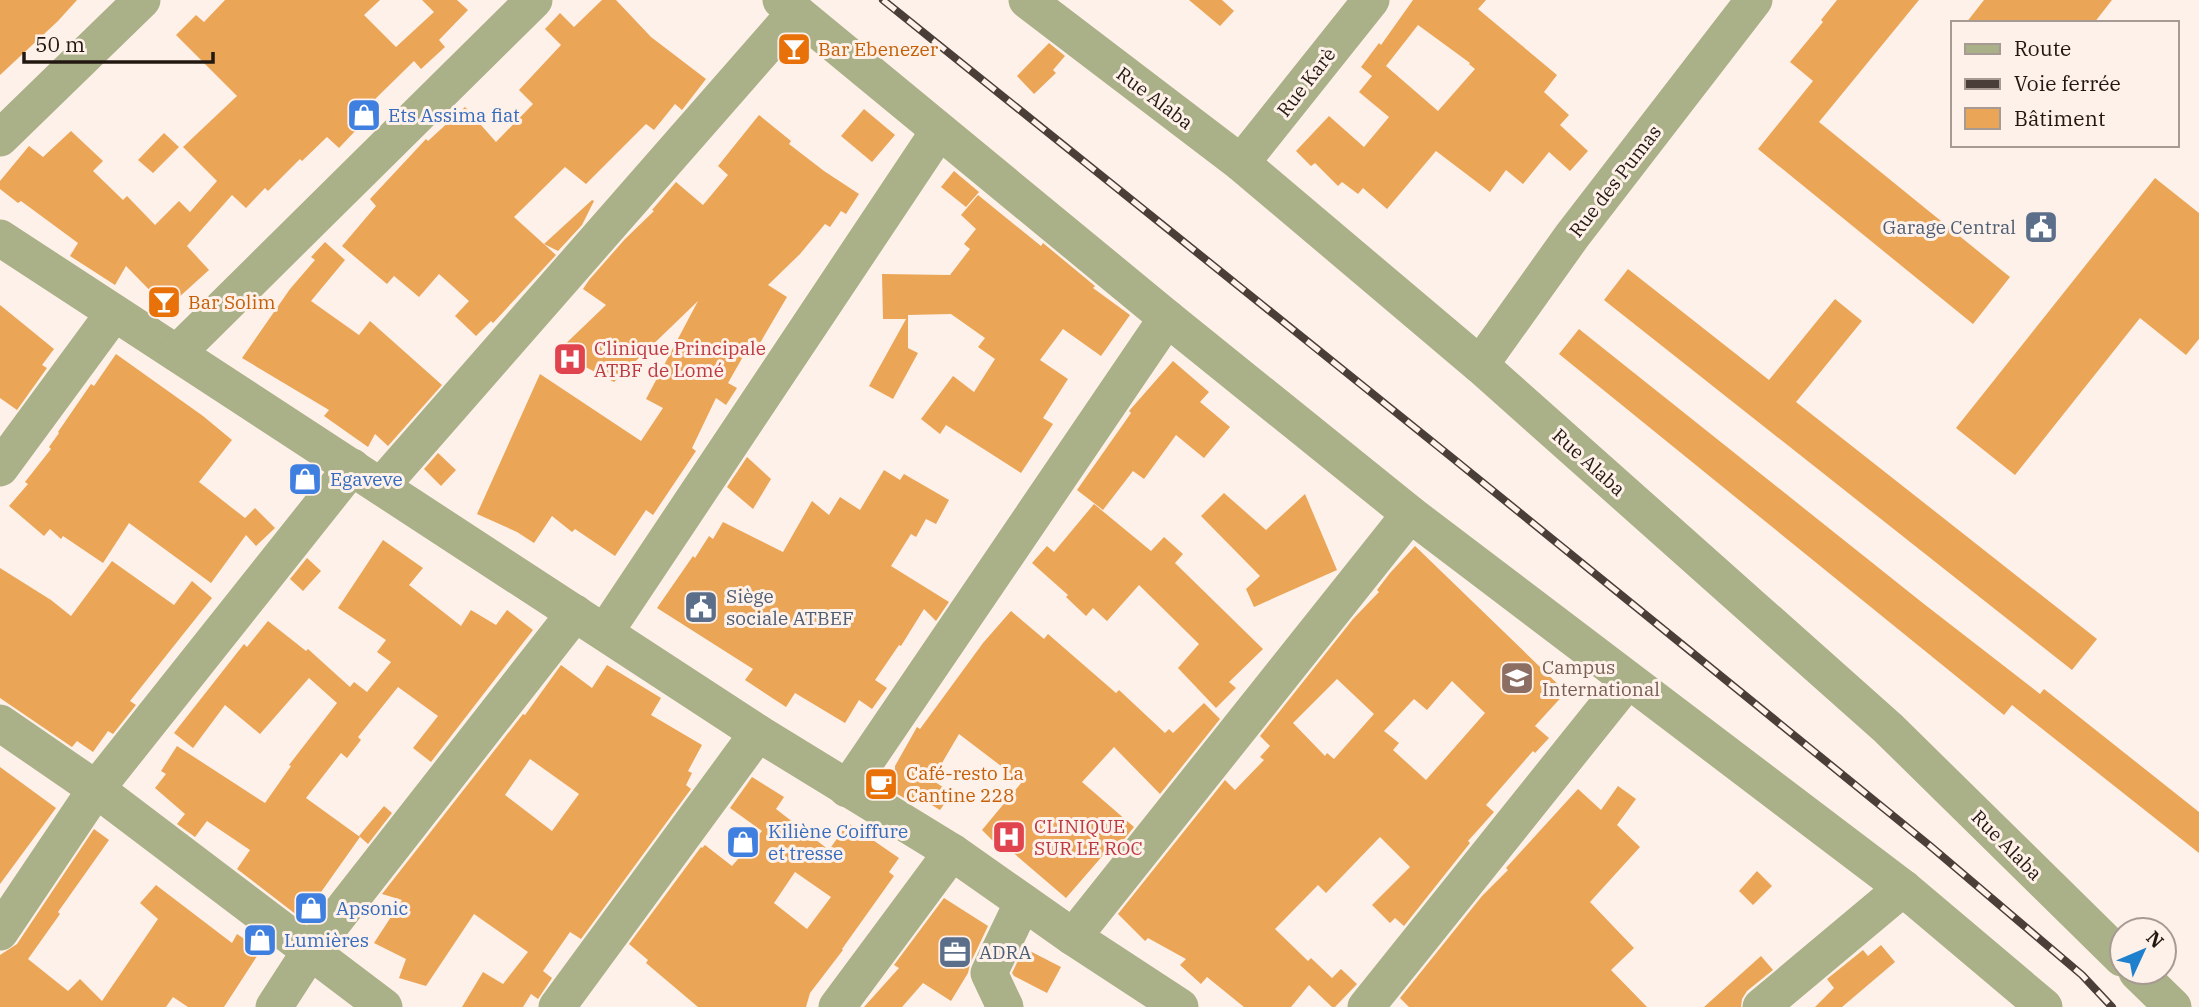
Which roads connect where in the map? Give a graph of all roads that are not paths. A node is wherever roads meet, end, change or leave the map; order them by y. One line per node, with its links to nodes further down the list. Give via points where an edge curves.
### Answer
1 (142, 0): 8 (street)
2 (534, 0): 13 (street)
3 (1027, 0): 9 (street, Rue Alaba)
4 (1371, 0): 9 (street, Rue Karè)
5 (1754, 0): 14 (street, Rue des Pumas, via 1572,236)
6 (789, 6): 7 (street); 16 (street)
7 (939, 131): 12 (street); 18 (street)
8 (0, 138)
9 (1241, 163): 14 (street, Rue Alaba)
10 (0, 238): 11 (street)
11 (114, 313): 13 (street); 15 (street)
12 (1167, 318): 17 (street); 23 (street)
13 (177, 353): 16 (street)
14 (1480, 365): 29 (street, Rue Alaba, via 1888,728)
15 (0, 468)
16 (366, 476): 18 (street); 22 (street)
17 (1410, 514): 19 (street); 28 (street)
18 (590, 622): 21 (street); 30 (street)
19 (1628, 680): 25 (street); 38 (street)
20 (0, 723): 22 (street)
21 (758, 733): 23 (street); 34 (street)
22 (96, 789): 27 (street); 30 (street)
23 (847, 789): 24 (street)
24 (952, 852): 26 (street); 35 (street)
25 (1903, 888): 39 (street); 40 (street)
26 (1023, 902): 28 (street); 36 (street, via 989,973)
27 (0, 932)
28 (1073, 937): 37 (street)
29 (2108, 944)
30 (309, 953): 32 (street); 33 (street)
31 (2151, 986): 41 (street)
32 (274, 1007)
33 (384, 1007)
34 (557, 1007)
35 (837, 1007)
36 (1005, 1007)
37 (1180, 1007)
38 (1366, 1007)
39 (1761, 1007)
40 (2044, 1007)
41 (2173, 1007)

